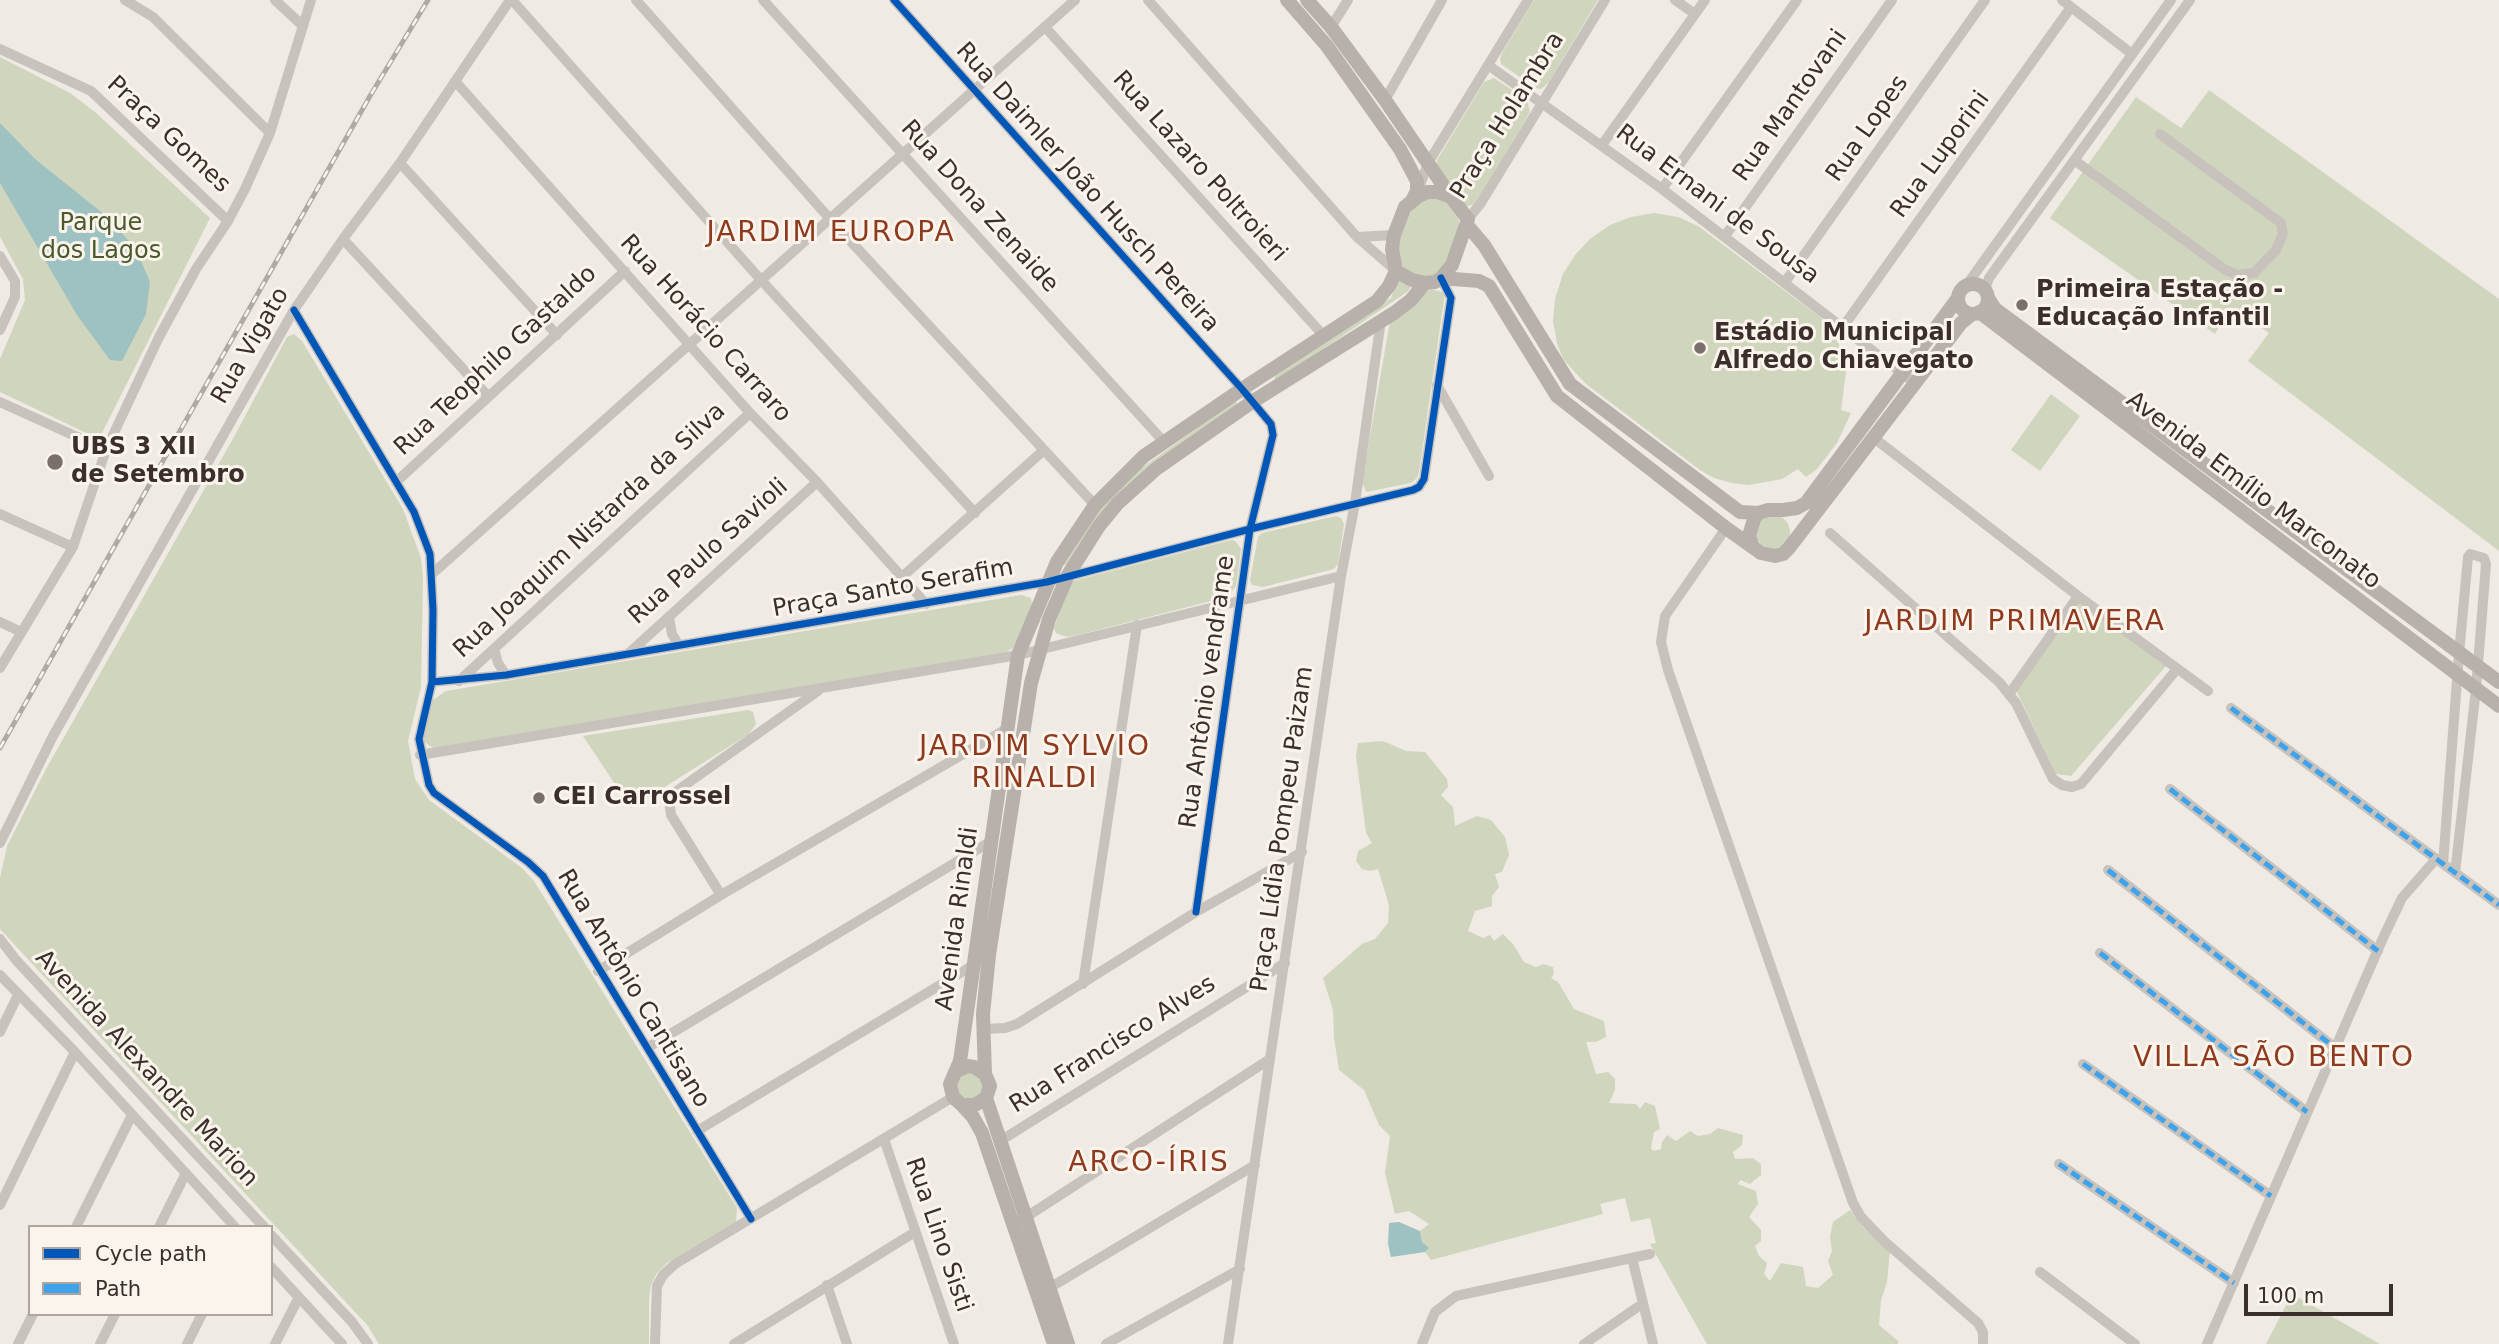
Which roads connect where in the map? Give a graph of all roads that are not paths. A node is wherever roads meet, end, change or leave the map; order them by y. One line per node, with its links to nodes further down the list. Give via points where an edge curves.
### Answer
1 (125, 0): 35 (street, via 153,17)
2 (275, 0): 25 (street)
3 (311, 0): 25 (street)
4 (511, 0): 31 (street, Rua Vigato); 56 (street)
5 (636, 0): 45 (street)
6 (763, 0): 38 (street, Rua Dona Zenaide)
7 (894, 0): 32 (street, Rua Daimler João Husch Pereira)
8 (1075, 0): 26 (street)
9 (1148, 0): 50 (street)
10 (1287, 0): 43 (main road, via 1327,46 1401,149 1417,181)
11 (1307, 0): 27 (main road)
12 (1348, 0): 27 (street)
13 (1442, 0): 33 (street)
14 (1528, 0): 30 (street, Praça Holambra)
15 (1605, 0): 34 (street, Praça Holambra)
16 (1675, 0): 24 (street)
17 (1704, 0): 24 (street)
18 (1797, 0): 42 (street)
19 (1892, 0): 49 (street, Rua Mantovani)
20 (1985, 0): 57 (street, Rua Lopes)
21 (2171, 0): 29 (street)
22 (2190, 0): 39 (street)
23 (2067, 3): 29 (street); 64 (street, Rua Luporini)
24 (1695, 14): 37 (street)
25 (303, 26): 35 (street)
26 (1045, 27): 32 (street); 67 (street, Rua Lazaro Poltroieri)
27 (1331, 27): 33 (main road)
28 (0, 49): 46 (street, Praça Gomes, via 91,90)
29 (2132, 54): 59 (street)
30 (1488, 65): 34 (street, Rua Ernani de Sousa); 41 (street, Praça Holambra)
31 (455, 81): 40 (street, Rua Vigato); 54 (street, Rua Horácio Carraro)
32 (973, 90): 38 (street); 72 (street, Rua Daimler João Husch Pereira)
33 (1385, 100): 41 (main road)
34 (1541, 102): 37 (street, Rua Ernani de Sousa); 47 (street, Praça Holambra)
35 (270, 133): 46 (street)
36 (2160, 134): 39 (street, via 2281,223 2283,234 2276,250 2254,273 2237,275 2224,269)
37 (1602, 145): 42 (street, Rua Ernani de Sousa)
38 (902, 154): 45 (street); 78 (street, Rua Dona Zenaide)
39 (2074, 160): 60 (street, via 1995,269)
40 (400, 163): 51 (street, Rua Vigato); 66 (street)
41 (1428, 163): 43 (street, Praça Holambra); 44 (main road)
42 (1662, 189): 49 (street, Rua Ernani de Sousa)
43 (1415, 196): 44 (main road, via 1438,192); 48 (main road, via 1405,207)
44 (1451, 197): 47 (main road)
45 (830, 219): 56 (street); 80 (street)
46 (228, 221): 79 (street, via 159,337)
47 (1468, 222): 55 (main road, via 1452,265); 89 (main road, via 1570,384 1733,509)
48 (1394, 235): 50 (street); 53 (main road)
49 (1725, 236): 57 (street, Rua Ernani de Sousa)
50 (1357, 237): 53 (street)
51 (343, 239): 61 (street, Rua Vigato); 73 (street)
52 (0, 256): 65 (street, via 15,281 15,297)
53 (1395, 270): 58 (main road); 67 (main road, Avenida Rinaldi, via 1377,301)
54 (625, 271): 66 (street, Rua Teophilo Gastaldo); 68 (street, Rua Horácio Carraro)
55 (1441, 278): 58 (main road, Avenida Rinaldi); 70 (street, via 1451,298); 90 (main road, via 1489,286 1557,396)
56 (761, 280): 68 (street); 88 (street)
57 (1785, 282): 64 (street, Rua Ernani de Sousa)
58 (1425, 283): 63 (main road, Avenida Rinaldi, via 1411,300)
59 (1962, 292): 60 (main road, via 1974,284); 62 (main road, via 1961,307); 69 (main road)
60 (1987, 294): 62 (main road, via 1986,306); 113 (main road, Avenida Emílio Marconato, via 1995,309)
61 (294, 310): 82 (street, Rua Antônio Cantisano); 130 (street, Rua Vigato, via 53,736)
62 (1976, 313): 71 (main road, via 1961,323); 113 (main road, Avenida Emílio Marconato)
63 (1381, 320): 75 (main road, Avenida Rinaldi); 84 (street, Praça Lídia Pompeu Paizam)
64 (1843, 327): 69 (street, Rua Ernani de Sousa)
65 (0, 330)
66 (557, 335): 73 (street, Rua Teophilo Gastaldo)
67 (1323, 335): 72 (main road, Avenida Rinaldi)
68 (689, 344): 76 (street, Rua Horácio Carraro); 96 (street)
69 (1902, 373): 71 (street, Rua Ernani de Sousa); 86 (main road, via 1806,503)
70 (1437, 384): 81 (street); 84 (street, Praça Santo Serafim, via 1422,483 1413,491)
71 (1916, 384): 77 (main road)
72 (1242, 389): 75 (street, Rua Daimler João Husch Pereira); 78 (main road, Avenida Rinaldi)
73 (488, 396): 82 (street, Rua Teophilo Gastaldo)
74 (0, 402): 79 (street)
75 (1252, 402): 91 (street, Rua Antônio vendrame, via 1271,424 1273,435); 98 (main road, Avenida Rinaldi, via 1139,483 1099,526)
76 (750, 413): 83 (street, Rua Horácio Carraro); 109 (street, Rua Joaquim Nistarda da Silva)
77 (1874, 438): 93 (main road); 101 (street)
78 (1164, 442): 85 (main road, Avenida Rinaldi)
79 (106, 450): 94 (street)
80 (1044, 450): 85 (street); 88 (street)
81 (1489, 476)
82 (396, 482): 96 (street, Rua Antônio Cantisano, via 422,532)
83 (817, 482): 97 (street, Rua Horácio Carraro); 104 (street, Rua Paulo Savioli)
84 (1355, 503): 91 (street, Praça Santo Serafim); 99 (street, Praça Lídia Pompeu Paizam)
85 (1095, 505): 100 (main road, Avenida Rinaldi)
86 (1783, 510): 89 (main road); 93 (main road, via 1795,526)
87 (0, 513): 94 (street)
88 (975, 513): 97 (street)
89 (1758, 513): 95 (main road, via 1749,536)
90 (1726, 528): 95 (main road); 208 (street, via 1665,616 1661,642 1668,670 1853,1203 1884,1241 1978,1323)
91 (1250, 529): 98 (street, Praça Santo Serafim); 102 (street, Rua Antônio vendrame)
92 (1830, 533): 123 (street)
93 (1795, 541): 95 (main road, via 1775,556)
94 (73, 547): 107 (street)
95 (1753, 547)
96 (432, 574): 119 (street, Rua Antônio Cantisano)
97 (903, 576): 103 (street, Rua Horácio Carraro)
98 (1068, 576): 100 (street, Praça Santo Serafim); 110 (main road, Avenida Rinaldi)
99 (1341, 576): 102 (street); 131 (street, Praça Lídia Pompeu Paizam)
100 (1047, 582): 103 (street, Praça Santo Serafim); 112 (main road, Avenida Rinaldi)
101 (2078, 596): 115 (street); 123 (street)
102 (1240, 599): 106 (street); 137 (street, Rua Antônio vendrame)
103 (926, 604): 108 (street, Praça Santo Serafim)
104 (669, 617): 108 (street); 111 (street, Rua Paulo Savioli)
105 (0, 622): 107 (street)
106 (1137, 625): 110 (street); 145 (street)
107 (21, 632): 114 (street)
108 (678, 644): 111 (street, Praça Santo Serafim)
109 (494, 649): 116 (street); 118 (street, Rua Joaquim Nistarda da Silva)
110 (1039, 649): 112 (street); 147 (main road, Avenida Rinaldi, via 989,955)
111 (628, 654): 116 (street, Praça Santo Serafim)
112 (1018, 654): 121 (street); 126 (main road, Avenida Rinaldi)
113 (2458, 665): 117 (main road, Avenida Emílio Marconato); 117 (main road, Avenida Emílio Marconato); 117 (street, via 2470,554 2486,561); 132 (street)
114 (0, 668)
115 (2177, 668): 122 (street); 123 (street, via 2081,784 2071,787 2053,779)
116 (506, 676): 118 (street, Praça Santo Serafim)
117 (2477, 677): 120 (main road, Avenida Emílio Marconato); 124 (main road, Avenida Emílio Marconato); 134 (street)
118 (458, 681): 119 (street, Praça Santo Serafim)
119 (432, 682): 127 (street, Rua Antônio Cantisano, via 420,727)
120 (2499, 682)
121 (820, 689): 127 (street); 135 (street, via 671,795 671,815)
122 (2208, 691)
123 (2010, 693)
124 (2499, 706)
125 (2231, 708): 132 (street)
126 (1008, 728): 129 (main road, Avenida Rinaldi); 135 (street)
127 (420, 755): 143 (street, Rua Antônio Cantisano, via 434,793 543,876)
128 (2170, 789): 139 (street)
129 (993, 840): 142 (main road, Avenida Rinaldi); 150 (street)
130 (0, 843)
131 (1302, 852): 137 (street); 141 (street, Praça Lídia Pompeu Paizam)
132 (2440, 862): 134 (street); 139 (street, via 2402,898)
133 (2108, 870): 149 (street)
134 (2455, 873): 136 (street)
135 (721, 895): 143 (street)
136 (2499, 905)
137 (1196, 912): 145 (street)
138 (0, 939): 173 (street, Avenida Alexandre Marion)
139 (2378, 951): 149 (street)
140 (2100, 953): 158 (street)
141 (1285, 963): 152 (street, Praça Lídia Pompeu Paizam); 162 (street, Rua Francisco Alves)
142 (975, 964): 154 (main road, Avenida Rinaldi); 160 (street)
143 (598, 971): 150 (street, Rua Antônio Cantisano)
144 (0, 975): 146 (street, Avenida Alexandre Marion)
145 (1083, 984): 147 (street, via 1017,1024)
146 (18, 995): 148 (street); 151 (street, Avenida Alexandre Marion)
147 (983, 1029): 155 (main road, Avenida Rinaldi)
148 (0, 1032)
149 (2334, 1047): 158 (street)
150 (647, 1048): 160 (street, Rua Antônio Cantisano)
151 (75, 1052): 159 (street, Avenida Alexandre Marion); 167 (street)
152 (1270, 1059): 164 (street, Praça Lídia Pompeu Paizam); 168 (street)
153 (2083, 1064): 166 (street)
154 (956, 1072): 155 (main road, via 968,1066); 157 (main road, via 950,1084)
155 (985, 1074): 156 (main road, via 990,1086)
156 (986, 1098): 157 (main road, via 975,1105); 162 (main road)
157 (957, 1101): 161 (street); 174 (main road, via 982,1133)
158 (2307, 1112): 166 (street)
159 (132, 1115): 165 (street, Avenida Alexandre Marion); 170 (street)
160 (697, 1131): 169 (street, Rua Antônio Cantisano)
161 (884, 1139): 169 (street); 175 (street, Rua Lino Sisti)
162 (1000, 1141): 168 (main road)
163 (2059, 1164): 182 (street)
164 (1255, 1165): 180 (street, Praça Lídia Pompeu Paizam); 184 (street)
165 (186, 1173): 171 (street); 172 (street, Avenida Alexandre Marion)
166 (2271, 1196): 182 (street)
167 (0, 1205)
168 (1026, 1216): 174 (street); 184 (main road)
169 (751, 1219): 197 (street, via 663,1275 655,1298)
170 (77, 1225)
171 (160, 1225)
172 (233, 1225)
173 (262, 1225)
174 (1014, 1225): 201 (main road)
175 (915, 1232): 183 (street); 200 (street, Rua Lino Sisti)
176 (273, 1237): 196 (street)
177 (1650, 1254): 178 (street)
178 (1632, 1258): 186 (street); 205 (street, via 1456,1296 1435,1312)
179 (273, 1269): 185 (street)
180 (1240, 1269): 203 (street); 204 (street, Praça Lídia Pompeu Paizam)
181 (2040, 1272): 209 (street)
182 (2234, 1283): 210 (street)
183 (827, 1285): 190 (street); 199 (street)
184 (1051, 1287): 202 (main road)
185 (299, 1297): 194 (street); 195 (street)
186 (1642, 1304): 206 (street); 207 (street)
187 (32, 1316): 191 (street)
188 (114, 1316): 192 (street)
189 (201, 1316): 193 (street)
190 (748, 1340): 198 (street)
191 (18, 1344)
192 (100, 1344)
193 (187, 1344)
194 (275, 1344)
195 (342, 1344)
196 (368, 1344)
197 (655, 1344)
198 (734, 1344)
199 (847, 1344)
200 (954, 1344)
201 (1054, 1344)
202 (1068, 1344)
203 (1106, 1344)
204 (1228, 1344)
205 (1422, 1344)
206 (1584, 1344)
207 (1653, 1344)
208 (1983, 1344)
209 (2135, 1344)
210 (2207, 1344)

